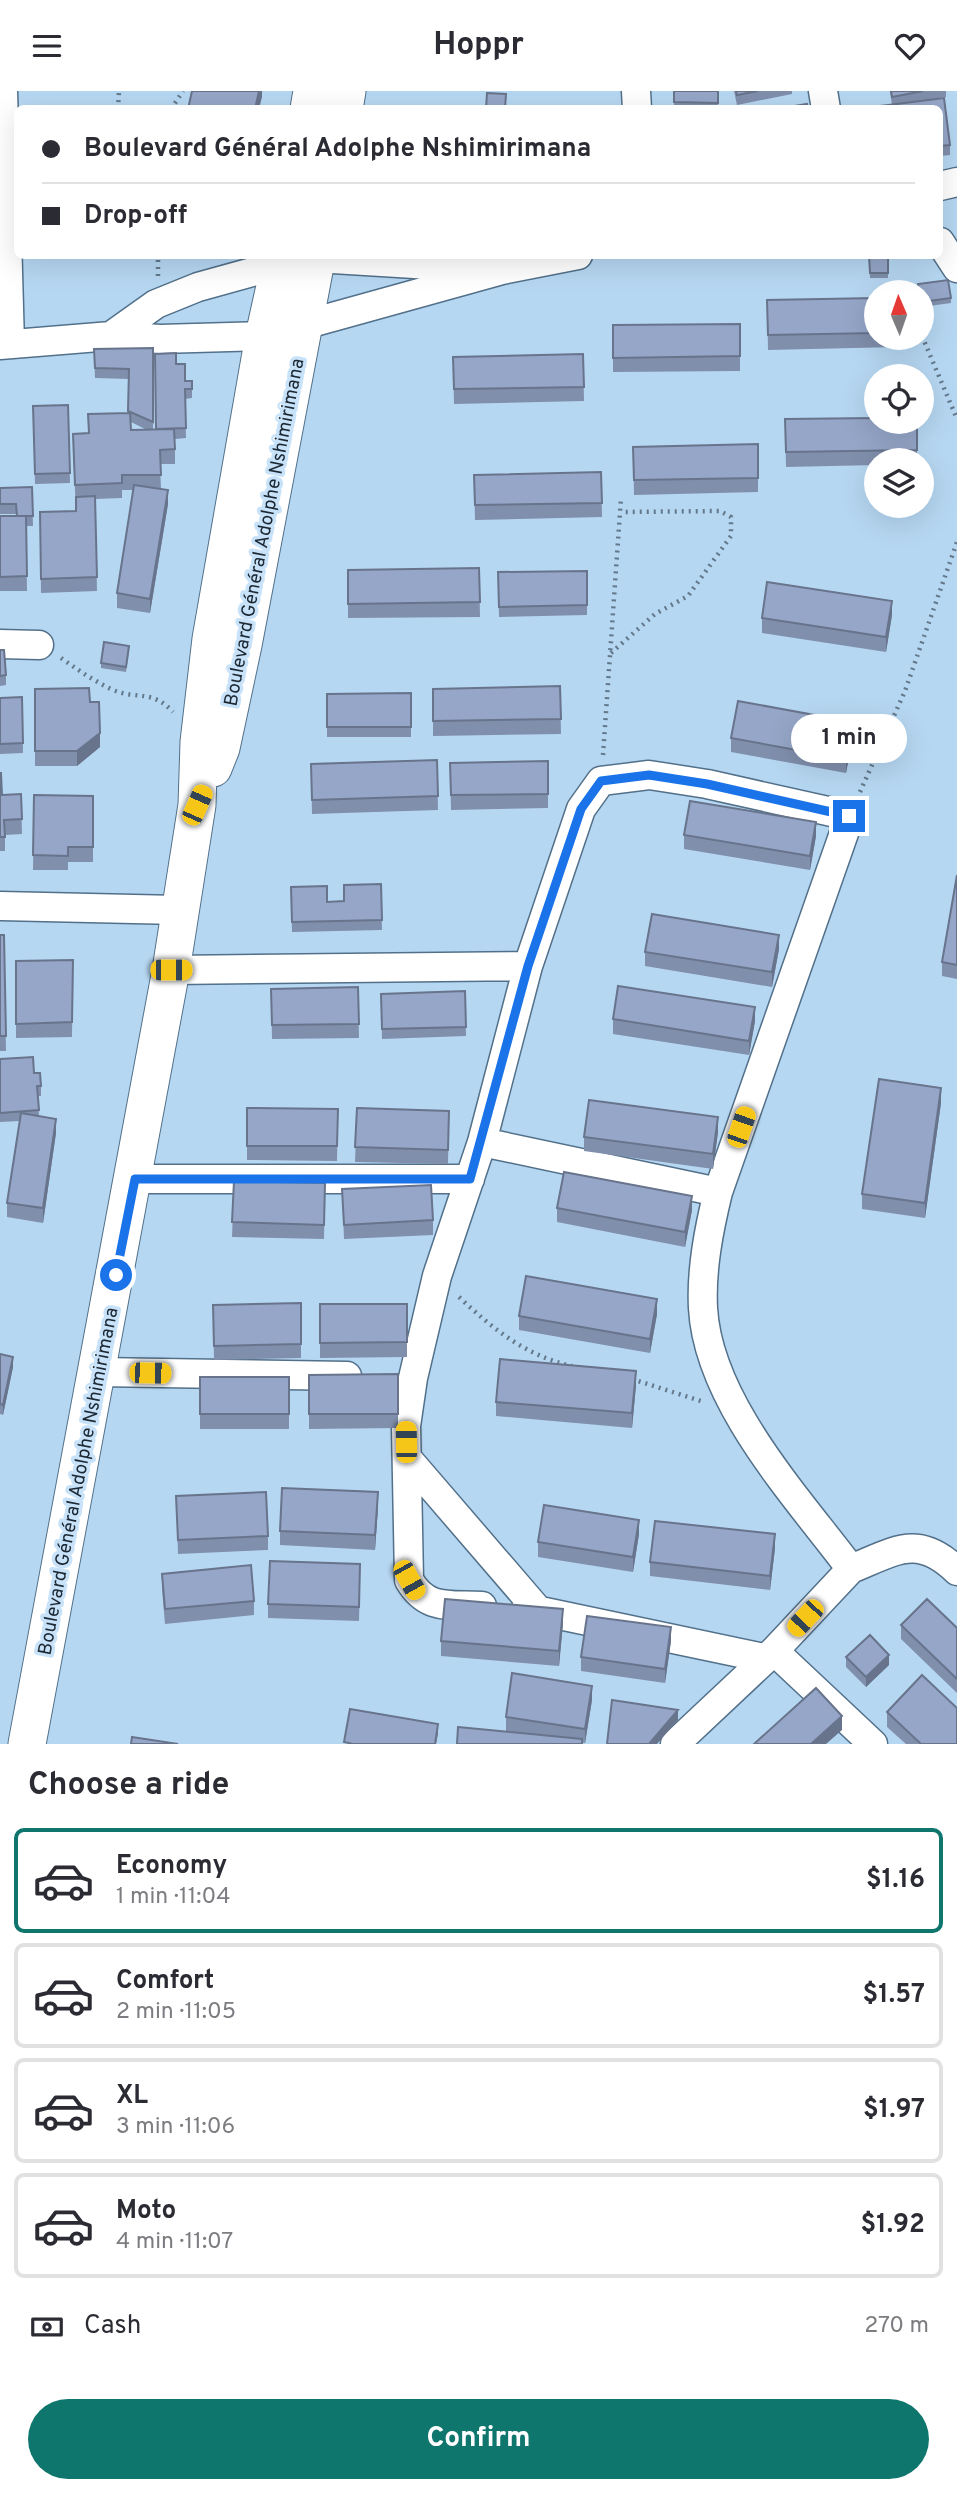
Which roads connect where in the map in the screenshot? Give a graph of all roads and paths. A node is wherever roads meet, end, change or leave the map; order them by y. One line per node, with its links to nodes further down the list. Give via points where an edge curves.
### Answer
1 (3, 91): 13 (street)
2 (943, 247): 8 (street)
3 (296, 259): 11 (street, via 156,304)
4 (299, 259): 10 (main road, Boulevard Général Adolphe Nshimirimana)
5 (299, 259): 12 (main road, Boulevard Général Adolphe Nshimirimana)
6 (316, 259): 9 (street)
7 (558, 259): 9 (street)
8 (957, 268)
9 (502, 270): 10 (street)
10 (302, 325): 12 (street); 24 (main road, Boulevard Général Adolphe Nshimirimana, via 221,748)
11 (111, 336): 12 (street); 13 (street)
12 (264, 336): 22 (main road, Boulevard Général Adolphe Nshimirimana, via 211,639)
13 (5, 344)
14 (928, 350): 15 (path)
15 (957, 419)
16 (621, 498): 17 (path)
17 (621, 512): 21 (path); 21 (path, via 720,511 731,517 731,536 688,596 655,614)
18 (957, 542): 25 (path, via 905,691)
19 (0, 644): 20 (street)
20 (39, 645): 22 (path, via 116,691 162,700)
21 (611, 653): 23 (path)
22 (199, 742): 24 (main road, Boulevard Général Adolphe Nshimirimana)
23 (601, 781): 25 (street, via 649,775); 28 (street, via 581,809)
24 (197, 805): 27 (main road, Boulevard Général Adolphe Nshimirimana)
25 (849, 816): 33 (street)
26 (0, 906): 27 (street)
27 (178, 910): 29 (main road, Boulevard Général Adolphe Nshimirimana)
28 (528, 966): 29 (street); 30 (street)
29 (171, 970): 31 (main road, Boulevard Général Adolphe Nshimirimana)
30 (482, 1142): 32 (street); 33 (street)
31 (135, 1179): 32 (street); 36 (main road, Boulevard Général Adolphe Nshimirimana)
32 (470, 1179): 34 (street)
33 (718, 1192): 39 (street, via 707,1238 703,1308 709,1344)
34 (437, 1276): 35 (path, via 515,1345); 37 (street)
35 (577, 1367)
36 (98, 1372): 37 (street); 45 (main road, Boulevard Général Adolphe Nshimirimana)
37 (390, 1377): 40 (street, via 406,1426)
38 (626, 1377): 39 (path)
39 (737, 1416): 41 (street)
40 (407, 1458): 43 (street); 43 (street, via 409,1580 418,1597 433,1603)
41 (851, 1569): 42 (street, via 899,1549 920,1547 941,1556); 44 (street)
42 (957, 1571)
43 (537, 1609): 44 (street)
44 (769, 1654): 46 (street); 47 (street)
45 (27, 1744)
46 (675, 1744)
47 (873, 1744)

